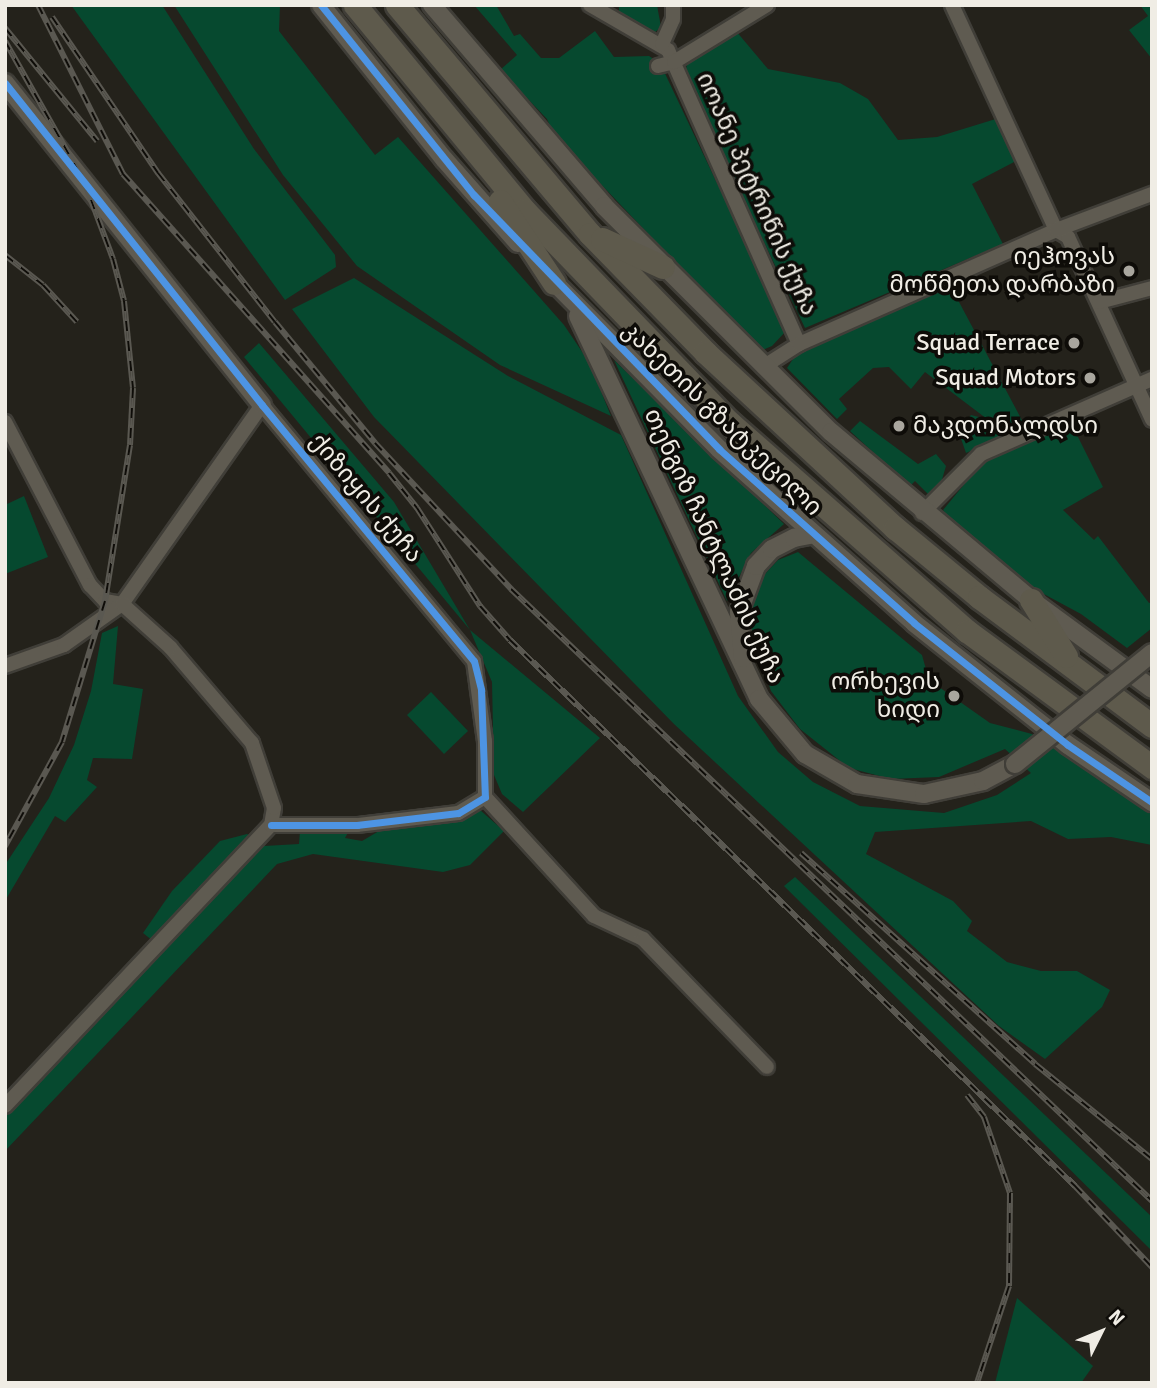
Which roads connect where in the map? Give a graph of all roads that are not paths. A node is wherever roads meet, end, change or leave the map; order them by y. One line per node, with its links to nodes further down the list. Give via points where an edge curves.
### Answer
1 (321, 5): 19 (street, კახეთის გზატკეცილი, via 444,159)
2 (355, 5): 14 (highway, კახეთის გზატკეცილი)
3 (397, 5): 17 (highway, კახეთის გზატკეცილი)
4 (432, 5): 18 (street, via 544,140)
5 (590, 5): 9 (street)
6 (673, 5): 10 (street, via 673,19)
7 (767, 5): 11 (street, იოანე პეტრიწის ქუჩა)
8 (952, 5): 16 (street)
9 (611, 12): 10 (street)
10 (662, 44): 11 (street)
11 (674, 62): 12 (street, იოანე პეტრიწის ქუჩა); 22 (street, იოანე პეტრიწის ქუჩა)
12 (658, 66)
13 (5, 83): 26 (street, ქიზიყის ქუჩა)
14 (450, 125): 19 (highway); 39 (highway, კახეთის გზატკეცილი, via 591,281 730,423 967,631)
15 (1152, 194): 16 (street)
16 (1056, 230): 21 (street, via 1068,237); 22 (street)
17 (590, 234): 18 (highway); 36 (highway, კახეთის გზატკეცილი, via 816,457 969,589)
18 (663, 267): 23 (street)
19 (559, 288): 30 (street, კახეთის გზატკეცილი, via 719,449); 35 (street, თენგიზ ჩანტლაძის ქუჩა, via 596,347 710,602)
20 (1152, 288): 21 (street)
21 (1099, 302): 25 (street)
22 (799, 344): 23 (street)
23 (763, 367): 29 (street)
24 (1152, 379): 25 (street)
25 (1136, 384): 27 (street); 29 (street, via 981,454)
26 (262, 405): 32 (street); 40 (street, ქიზიყის ქუჩა, via 474,661 481,690)
27 (1152, 420)
28 (5, 422): 32 (street, via 90,585 104,601)
29 (922, 513): 31 (street)
30 (814, 534): 35 (street, via 772,550 756,566 739,612); 41 (street, კახეთის გზატკეცილი, via 1068,745)
31 (1031, 600): 36 (highway); 37 (street)
32 (122, 604): 34 (street, via 64,645); 42 (street, via 170,647 252,743 274,808)
33 (1152, 653): 35 (street, თენგიზ ჩანტლაძის ქუჩა, bridge, via 1015,764 983,781 934,793 887,791 831,773 797,746 759,699)
34 (5, 666)
35 (745, 668)
36 (1073, 668): 38 (highway, კახეთის გზატკეცილი)
37 (1147, 684)
38 (1152, 726)
39 (1152, 767)
40 (485, 797): 42 (street, via 458,813 357,825); 43 (street, via 593,916 643,939)
41 (1152, 802)
42 (271, 825): 44 (street)
43 (767, 1067)
44 (5, 1106)

